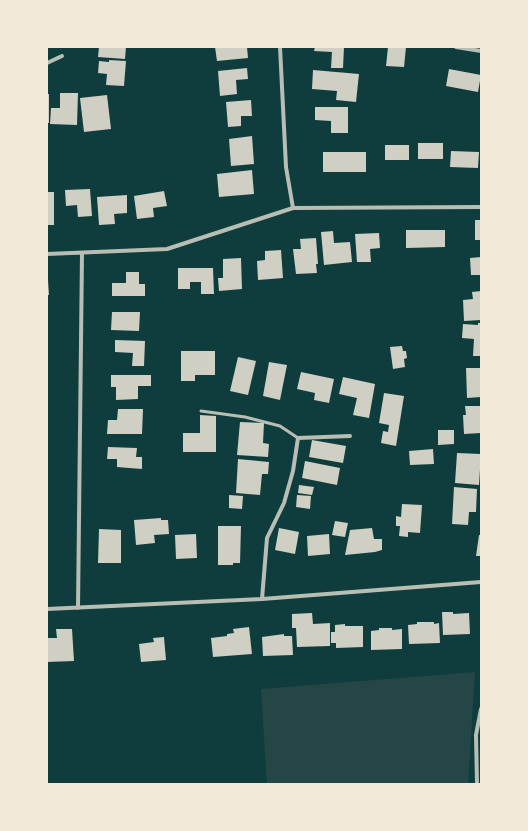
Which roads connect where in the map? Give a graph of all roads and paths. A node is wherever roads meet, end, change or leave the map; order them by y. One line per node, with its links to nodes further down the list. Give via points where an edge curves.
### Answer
1 (280, 47): 7 (street, via 286,167)
2 (456, 47): 3 (street)
3 (481, 51)
4 (62, 56): 5 (street)
5 (47, 63)
6 (481, 207): 7 (street)
7 (293, 208): 8 (street, via 167,249)
8 (82, 253): 9 (street); 15 (street)
9 (47, 254)
10 (201, 411): 12 (lane, via 246,417 280,426)
11 (350, 436): 12 (street)
12 (298, 438): 14 (street, via 293,471 284,503 267,538)
13 (481, 582): 14 (street)
14 (262, 599): 15 (street)
15 (78, 608): 16 (street)
16 (47, 609)
17 (481, 709): 18 (street, via 476,735)
18 (477, 784)

